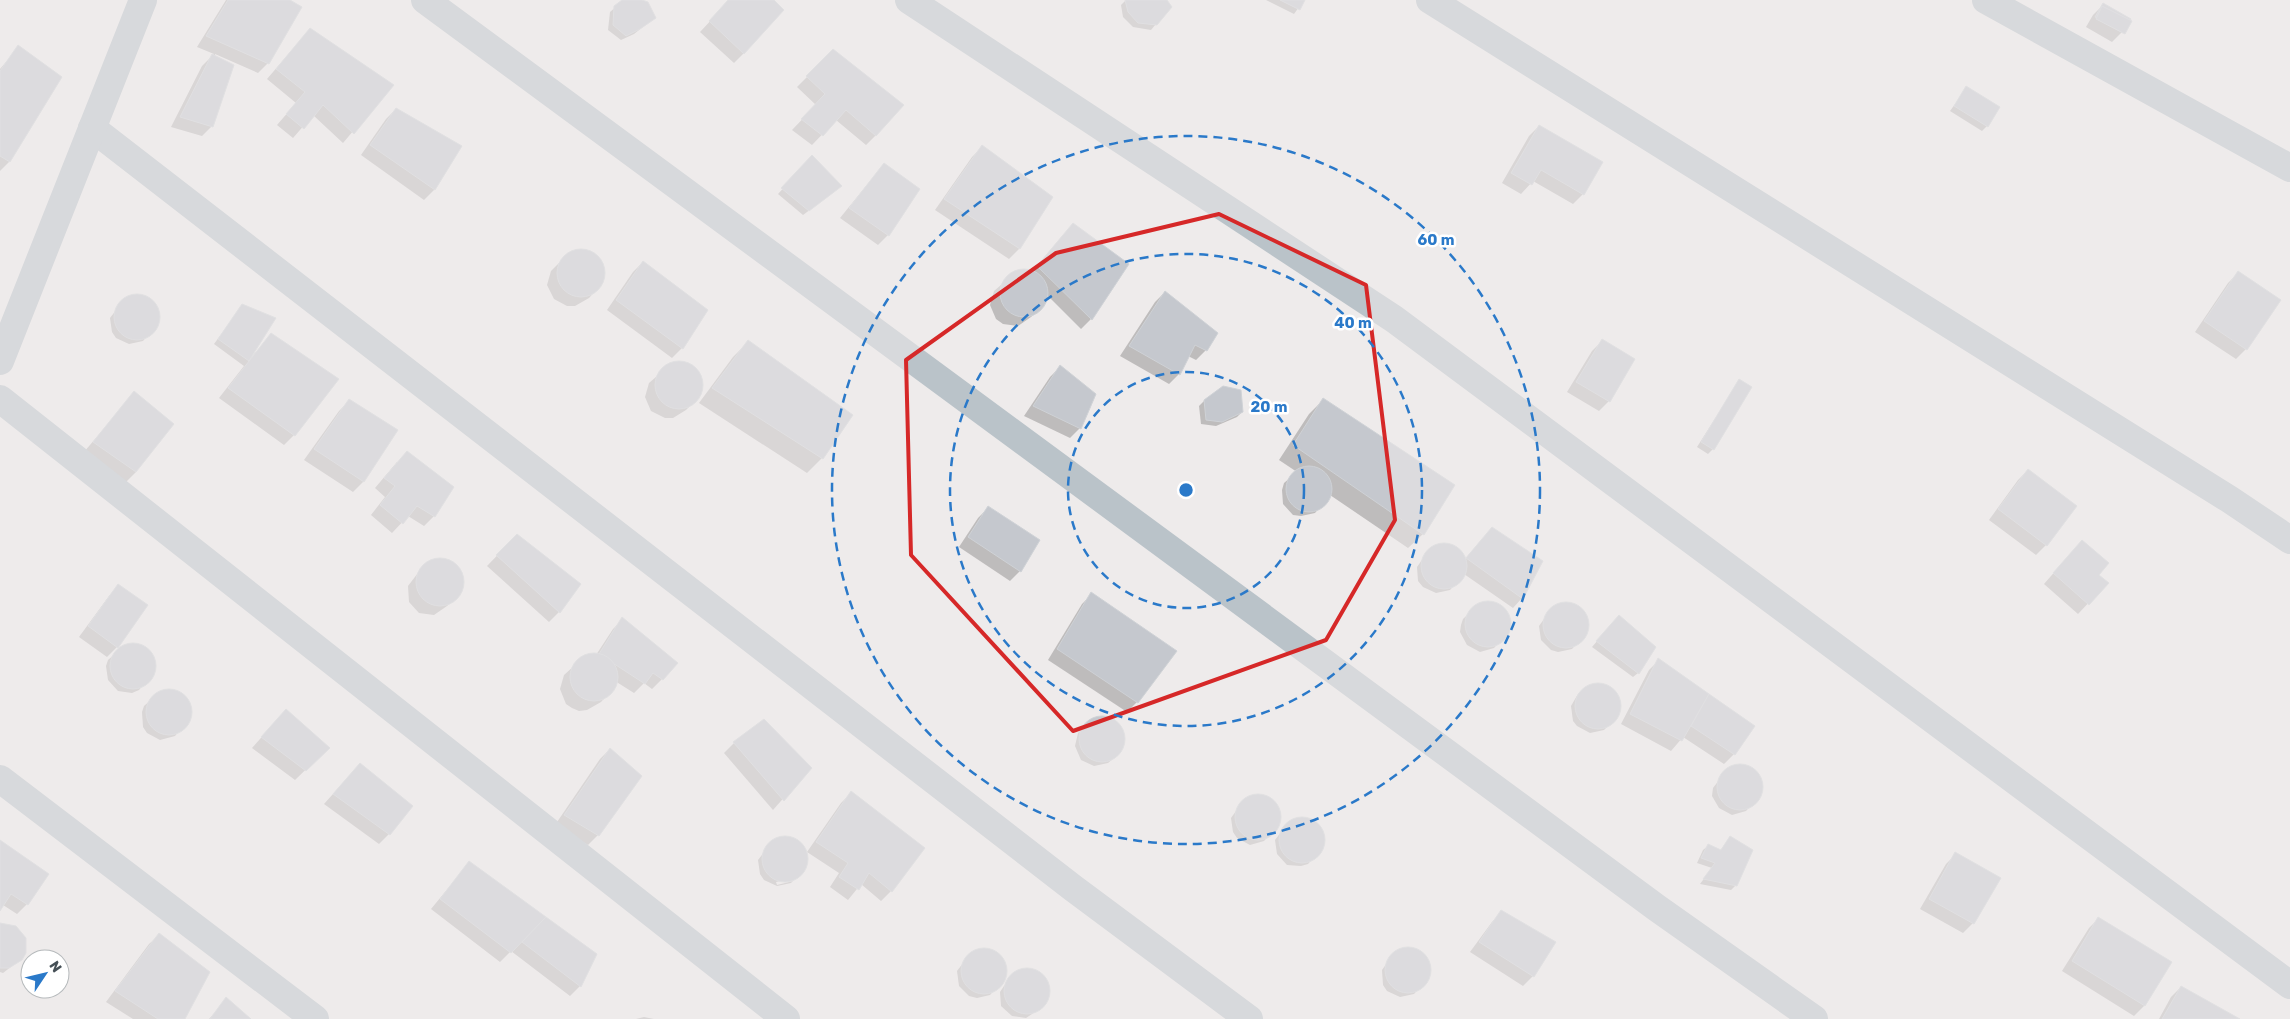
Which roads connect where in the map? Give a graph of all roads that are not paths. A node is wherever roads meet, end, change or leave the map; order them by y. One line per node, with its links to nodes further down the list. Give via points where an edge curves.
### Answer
1 (143, 0): 6 (street)
2 (425, 0): 17 (street, via 1657,908)
3 (909, 0): 13 (street, via 1394,319)
4 (1430, 0): 11 (street)
5 (1986, 0): 7 (street)
6 (92, 128): 8 (street); 16 (street, via 1072,888)
7 (2290, 168)
8 (7, 317): 9 (street)
9 (0, 361)
10 (0, 398): 15 (street)
11 (2290, 540)
12 (0, 779): 14 (street)
13 (2290, 986)
14 (315, 1019)
15 (786, 1019)
16 (1249, 1019)
17 (1814, 1019)

